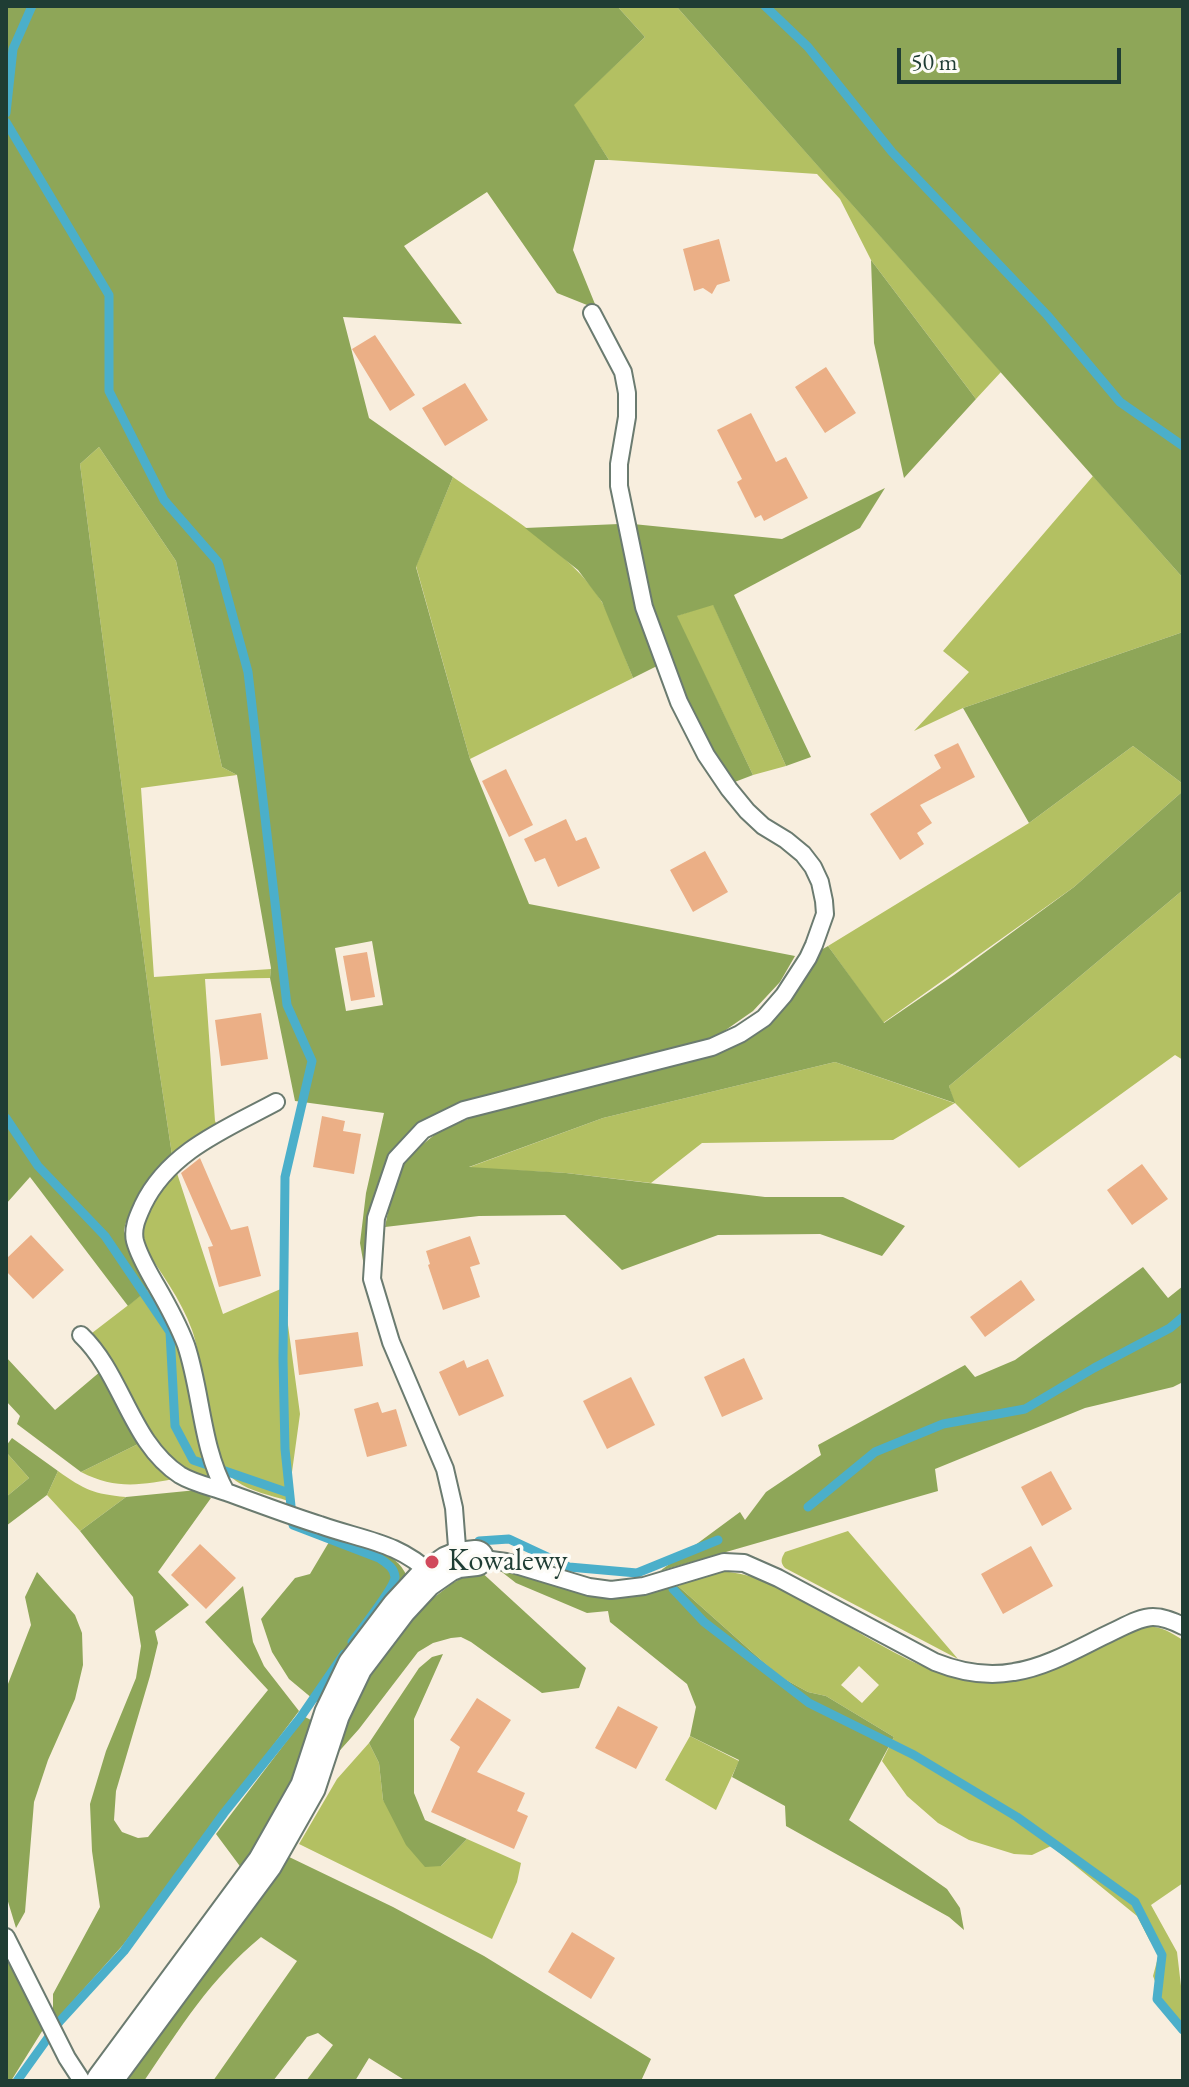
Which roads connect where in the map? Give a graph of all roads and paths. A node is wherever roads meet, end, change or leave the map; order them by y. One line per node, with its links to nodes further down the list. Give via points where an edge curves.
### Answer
1 (592, 313): 5 (lane, via 623,372 627,417 619,486 644,607 679,702 729,789 813,867 825,914 808,958 784,995 740,1034 712,1047 464,1110 423,1130 396,1159 376,1218 372,1279 391,1342 445,1469 454,1508)
2 (276, 1102): 4 (lane, via 198,1144 173,1164 145,1201 134,1234 183,1338)
3 (81, 1335): 4 (lane, via 161,1459 182,1476)
4 (226, 1492): 5 (lane, via 398,1550 421,1565)
5 (455, 1564): 6 (lane, via 506,1562 611,1590 644,1586 724,1562 744,1563 935,1662 982,1674 1015,1672 1046,1662 1151,1617); 9 (street, via 425,1580 355,1666 332,1714 308,1787 265,1863)
6 (1183, 1626)
7 (6, 1937): 8 (lane)
8 (82, 2081)
9 (104, 2081)

